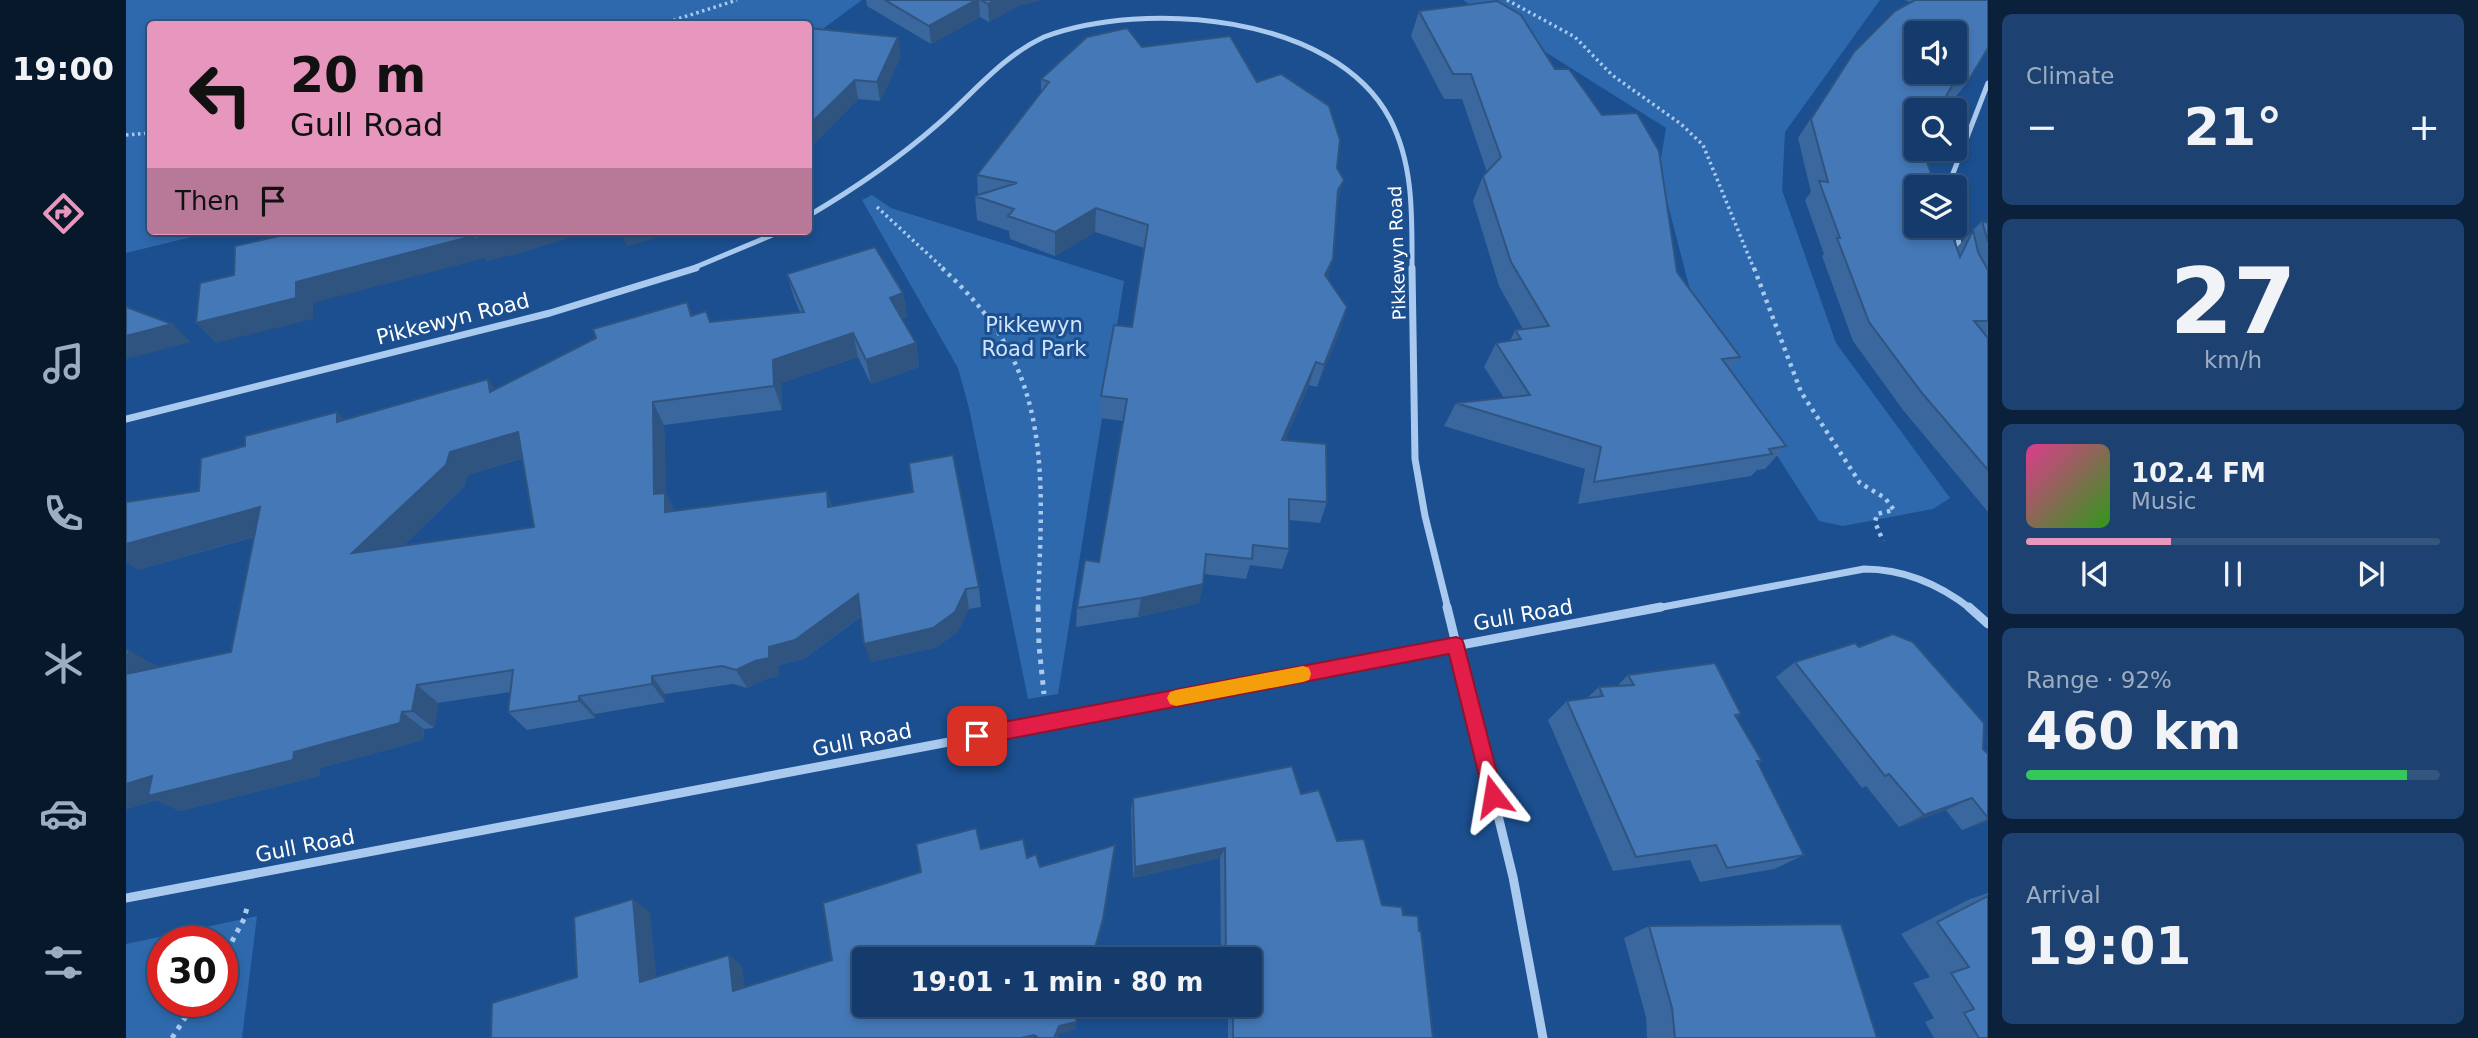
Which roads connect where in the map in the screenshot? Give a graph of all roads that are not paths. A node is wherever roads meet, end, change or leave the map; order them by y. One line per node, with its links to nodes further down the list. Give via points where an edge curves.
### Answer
1 (1988, 83): 2 (street)
2 (1952, 175)
3 (812, 214): 9 (street, Pikkewyn Road, via 895,161 1009,57 1066,28 1164,13 1222,18 1299,43 1347,70 1386,107 1406,162 1412,215 1415,458)
4 (774, 235): 7 (street, Pikkewyn Road, via 641,287)
5 (1956, 238): 6 (street)
6 (1965, 262)
7 (126, 419)
8 (1988, 624): 9 (street, Gull Road, via 1946,590 1915,575 1895,569 1864,569)
9 (1456, 645): 10 (street, Gull Road); 11 (street, Pikkewyn Road, via 1525,921)
10 (126, 898)
11 (1544, 1038)

